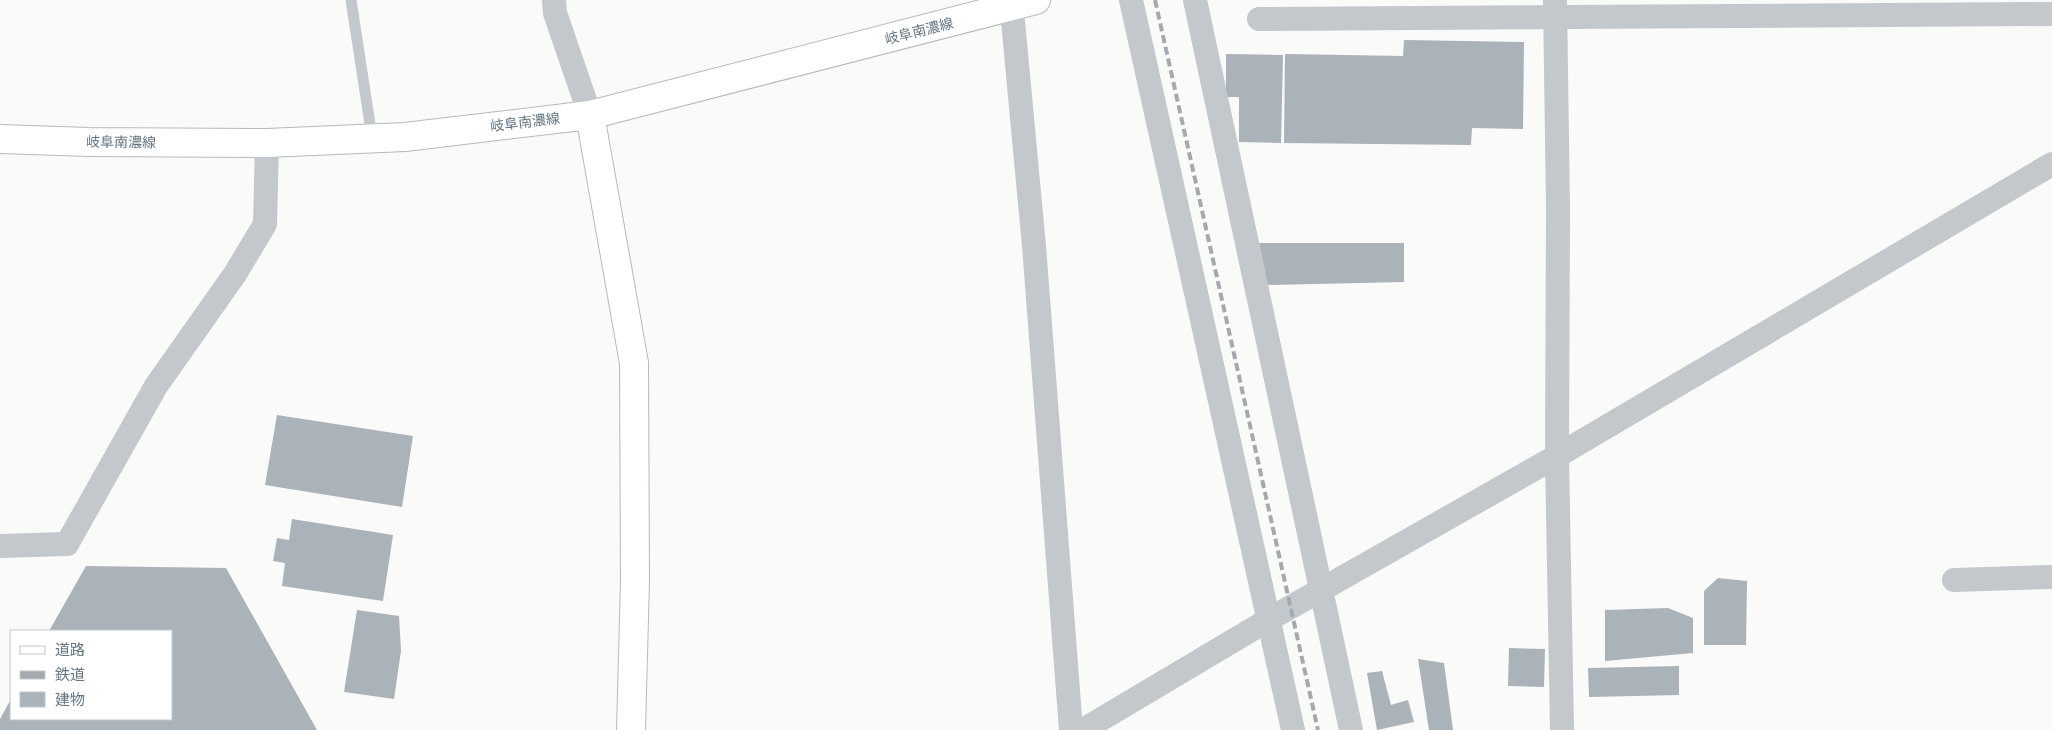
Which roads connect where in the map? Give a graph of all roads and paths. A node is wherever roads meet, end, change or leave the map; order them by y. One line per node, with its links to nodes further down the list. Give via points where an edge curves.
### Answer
1 (351, 0): 10 (lane)
2 (554, 0): 9 (street, via 555,13)
3 (1131, 0): 19 (street)
4 (1195, 0): 18 (street)
5 (1020, 2): 9 (main road, 岐阜南濃線); 21 (street, via 1034,246)
6 (1556, 8): 7 (street); 8 (street); 14 (street)
7 (2052, 14)
8 (1259, 19)
9 (590, 114): 10 (main road, 岐阜南濃線, via 405,137); 20 (main road, via 634,363)
10 (372, 137): 12 (main road, 岐阜南濃線)
11 (0, 139): 12 (main road, 岐阜南濃線)
12 (267, 143): 15 (street, via 265,224 235,274 156,386 66,544)
13 (2052, 164): 14 (street)
14 (1557, 456): 18 (street); 25 (street)
15 (0, 546)
16 (2052, 577): 17 (street)
17 (1954, 580)
18 (1322, 590): 19 (street); 24 (street)
19 (1268, 620): 22 (street); 23 (street)
20 (630, 730)
21 (1071, 730)
22 (1083, 730)
23 (1293, 730)
24 (1351, 730)
25 (1562, 730)

